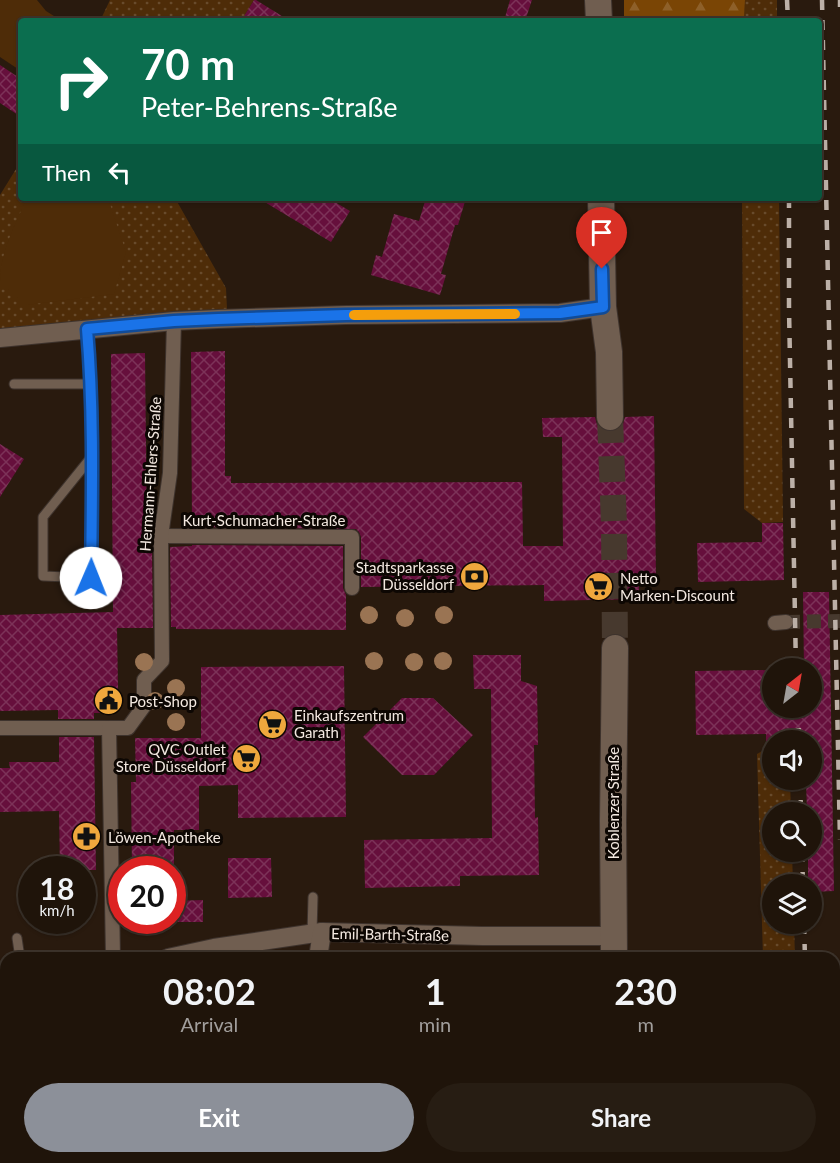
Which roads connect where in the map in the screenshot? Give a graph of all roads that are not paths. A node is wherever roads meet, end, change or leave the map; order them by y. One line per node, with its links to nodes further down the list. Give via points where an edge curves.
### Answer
1 (598, 0): 2 (main road)
2 (599, 18)
3 (601, 201): 4 (main road)
4 (603, 307): 5 (street, via 560,313); 10 (main road)
5 (174, 321): 6 (street); 12 (street, Hermann-Ehlers-Straße, via 170,473)
6 (87, 329): 7 (street); 9 (lane)
7 (0, 338)
8 (14, 384): 9 (lane)
9 (91, 384): 11 (lane)
10 (610, 417)
11 (93, 455): 11 (lane, via 43,517 43,576 91,578)
12 (161, 536): 13 (street, Kurt-Schumacher-Straße, via 352,537); 16 (street, Hermann-Ehlers-Straße, via 162,661 144,680 144,706 128,728)
13 (352, 588)
14 (615, 648): 20 (main road, Koblenzer Straße)
15 (0, 728): 16 (street)
16 (110, 728): 22 (street)
17 (313, 897): 18 (lane)
18 (317, 933): 20 (street, Emil-Barth-Straße, via 471,936); 23 (street, Emil-Barth-Straße); 24 (street)
19 (17, 938): 21 (lane)
20 (614, 947)
21 (19, 952)
22 (113, 952)
23 (196, 952)
24 (318, 952)

